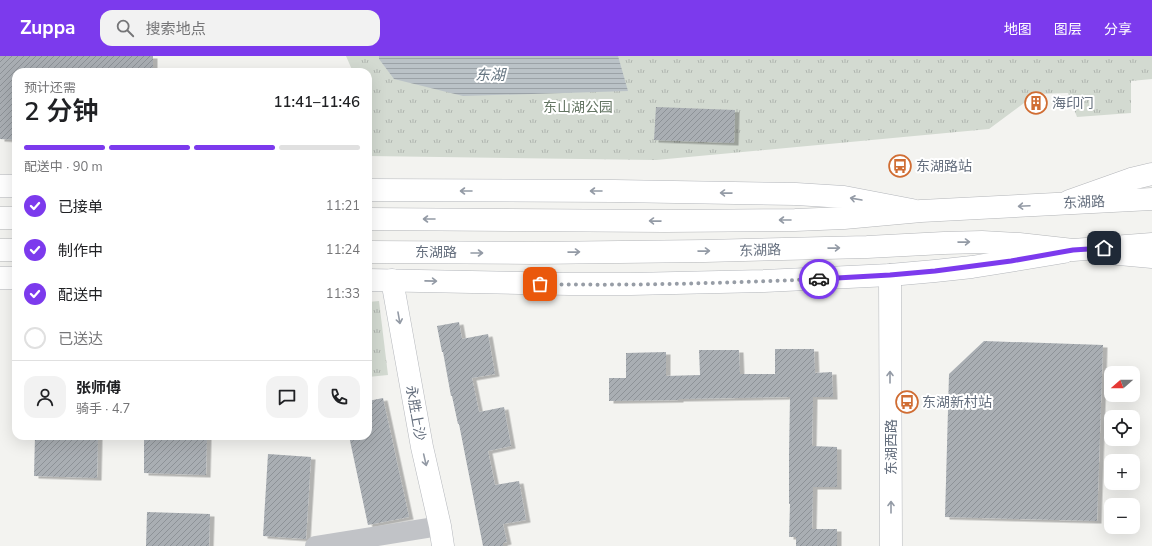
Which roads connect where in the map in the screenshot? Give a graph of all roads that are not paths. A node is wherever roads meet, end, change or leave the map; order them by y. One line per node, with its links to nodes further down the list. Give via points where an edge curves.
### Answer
1 (1152, 174): 4 (main road)
2 (372, 190): 5 (main road, one-way to 2, via 844,197 796,194)
3 (1152, 199): 4 (main road, 东湖路)
4 (1063, 203): 5 (main road, 东湖路, one-way to 5)
5 (921, 211): 8 (main road, 东湖路, one-way to 8, via 795,220)
6 (0, 218): 7 (main road)
7 (12, 218)
8 (372, 219)
9 (1152, 244): 12 (main road, 东湖路)
10 (0, 250): 11 (main road)
11 (12, 250)
12 (1073, 250): 13 (main road, 东湖路, one-way to 12, via 757,250 982,242); 14 (main road); 15 (main road, via 972,267)
13 (372, 252)
14 (1152, 257)
15 (890, 275): 19 (main road, one-way to 15, via 631,284); 22 (main road, 东湖西路, one-way to 15)
16 (0, 278): 17 (main road)
17 (12, 278)
18 (372, 280): 19 (main road)
19 (392, 280): 20 (main road, 永胜上沙, one-way to 20)
20 (441, 536): 21 (street)
21 (315, 546)
22 (891, 546)

